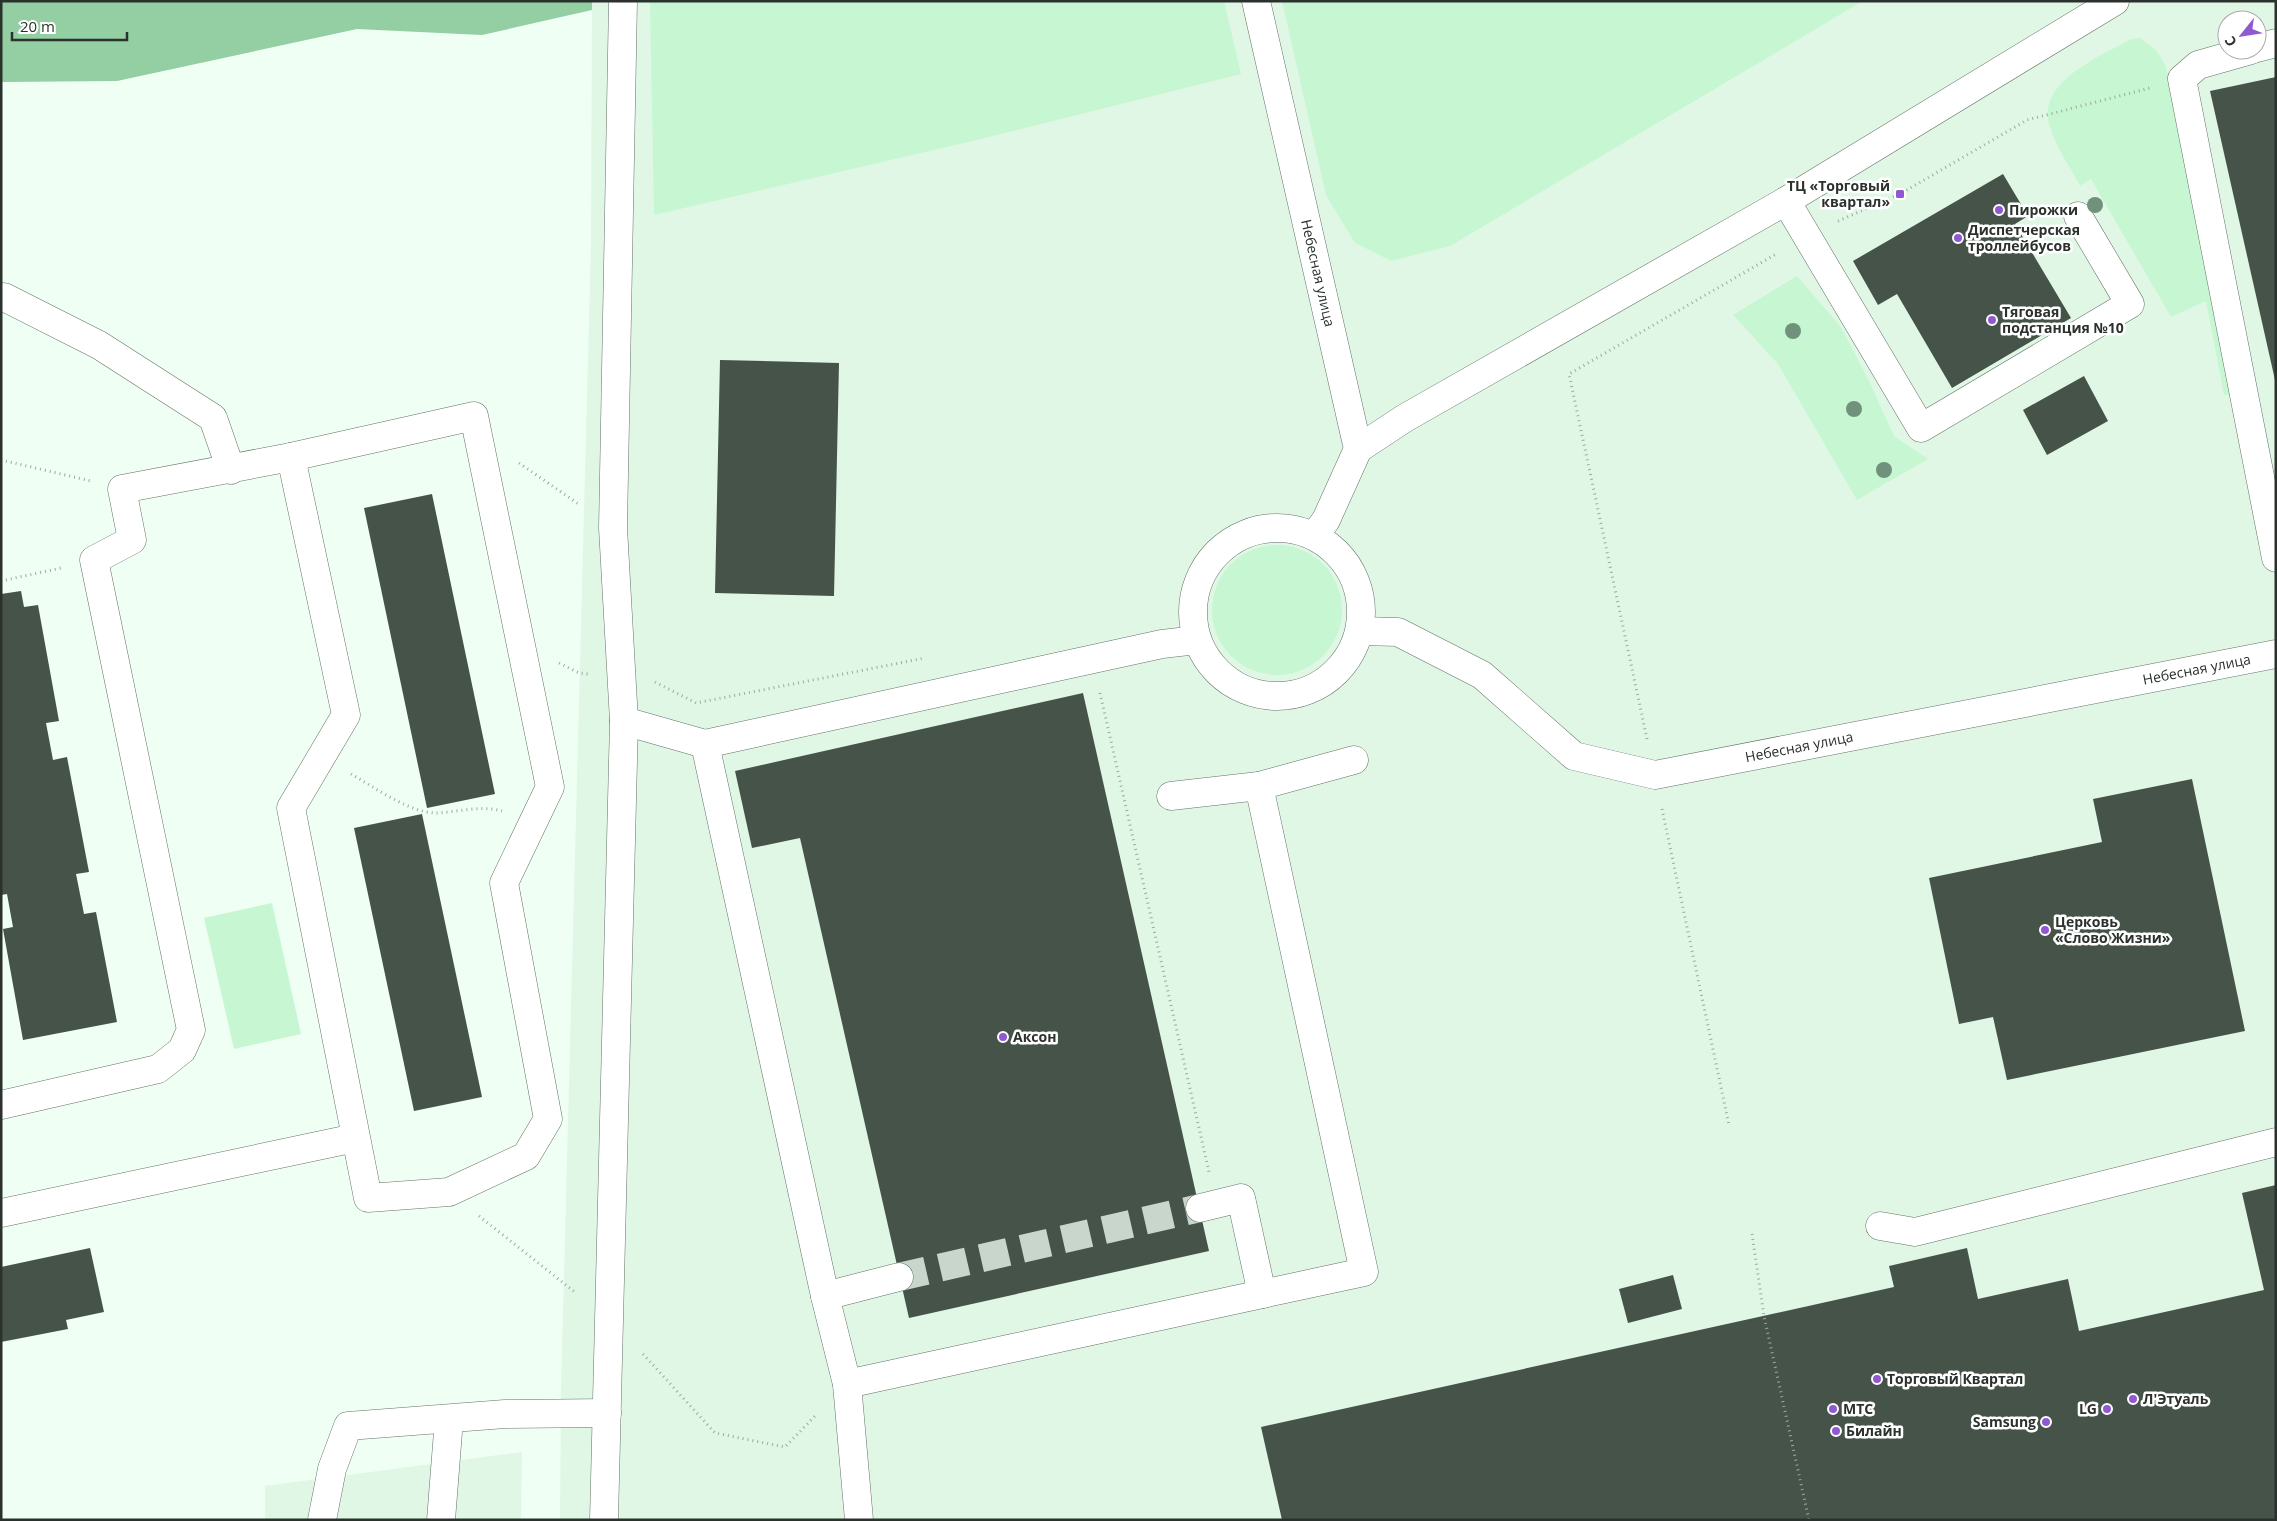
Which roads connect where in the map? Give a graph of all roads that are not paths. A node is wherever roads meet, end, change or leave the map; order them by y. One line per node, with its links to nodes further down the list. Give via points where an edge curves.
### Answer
1 (623, 1): 16 (street, via 613,528)
2 (1256, 1): 8 (street, Небесная улица)
3 (2115, 1): 5 (street)
4 (2217, 60): 12 (street, via 2198,65 2182,79)
5 (1786, 201): 6 (street, via 1921,428 2130,304); 8 (street, via 1422,409)
6 (2078, 216)
7 (2, 296): 10 (street, via 99,345 213,418)
8 (1358, 449): 11 (street, via 1326,520)
9 (291, 458): 10 (street); 22 (street, via 346,715 291,808); 22 (street, via 474,416 550,787 504,883 548,1119 526,1156 449,1192 368,1198)
10 (231, 470): 21 (street, via 122,489 132,540 94,560 191,1030 182,1050 158,1069)
11 (1314, 536): 13 (street, via 1333,549 1348,566 1361,608); 14 (street, via 1293,529 1271,528 1250,532 1229,542 1213,556 1201,575 1194,596 1192,618)
12 (2276, 558)
13 (1360, 630): 14 (street, via 1352,651 1329,679 1304,693 1282,697 1260,695 1240,688 1222,676 1207,660); 15 (street, Небесная улица, via 1398,632 1482,675 1574,756 1655,775)
14 (1197, 640): 17 (street, via 1162,644)
15 (2276, 654)
16 (624, 721): 17 (street); 31 (street)
17 (705, 744): 29 (street)
18 (1354, 760): 19 (street)
19 (1259, 786): 20 (street); 28 (street, via 1364,1272)
20 (1171, 796)
21 (1, 1105)
22 (355, 1138): 25 (street)
23 (2276, 1142): 26 (street, via 1915,1232)
24 (1208, 1206): 28 (street, via 1241,1198)
25 (1, 1213)
26 (1880, 1226)
27 (899, 1277): 29 (street)
28 (1262, 1294): 30 (street)
29 (825, 1296): 30 (street)
30 (847, 1384): 36 (street)
31 (607, 1413): 32 (street, via 505,1414); 35 (street)
32 (449, 1419): 33 (street, via 348,1426 332,1468); 34 (street)
33 (324, 1519)
34 (441, 1520)
35 (604, 1520)
36 (859, 1520)

